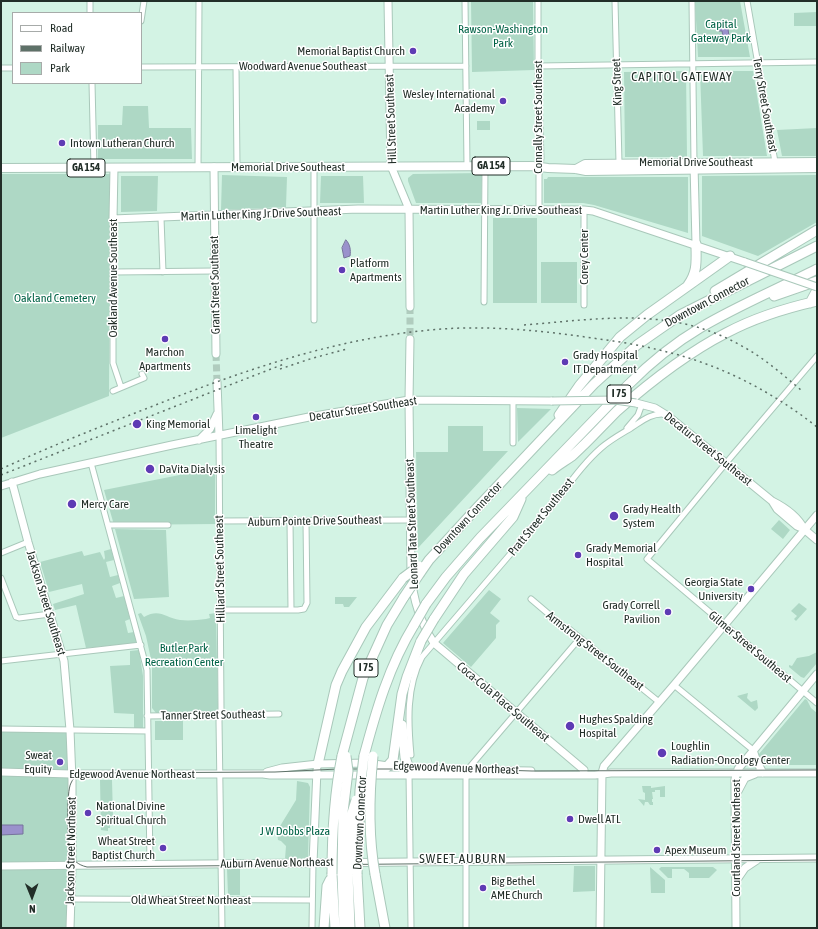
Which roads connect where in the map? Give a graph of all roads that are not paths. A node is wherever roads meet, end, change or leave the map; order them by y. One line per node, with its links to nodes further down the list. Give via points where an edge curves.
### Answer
1 (90, 1): 10 (street)
2 (144, 1): 11 (street)
3 (199, 1): 20 (street)
4 (388, 1): 16 (main road, Hill Street Southeast)
5 (465, 1): 17 (street)
6 (538, 1): 18 (street, Connally Street Southeast)
7 (615, 1): 15 (street, King Street)
8 (692, 1): 14 (street)
9 (747, 1): 13 (street, Terry Street Southeast)
10 (90, 12)
11 (142, 14)
12 (817, 62): 13 (street)
13 (758, 63): 14 (street); 25 (street, Terry Street Southeast)
14 (693, 64): 15 (street); 35 (street)
15 (616, 65): 18 (street); 27 (street, King Street)
16 (389, 66): 17 (street, Woodward Avenue Southeast); 21 (street, Woodward Avenue Southeast); 28 (main road, Hill Street Southeast)
17 (466, 66): 29 (street)
18 (538, 66): 34 (street, Connally Street Southeast)
19 (142, 67): 20 (street, Woodward Avenue Southeast)
20 (198, 67): 21 (street, Woodward Avenue Southeast); 39 (street)
21 (236, 67): 32 (street)
22 (1, 68): 23 (street)
23 (12, 68)
24 (92, 84): 37 (street)
25 (775, 162): 26 (main road, Memorial Drive Southeast / GA 154); 35 (main road, Memorial Drive Southeast / GA 154)
26 (817, 162)
27 (619, 163): 35 (main road, Memorial Drive Southeast / GA 154); 41 (main road, Memorial Drive Southeast / GA 154, via 585,164)
28 (391, 166): 29 (main road, Memorial Drive Southeast / GA 154); 33 (main road, Memorial Drive Southeast / GA 154); 42 (main road, Hill Street Southeast)
29 (467, 166): 30 (main road, Memorial Drive Southeast / GA 154)
30 (485, 166): 34 (main road, Memorial Drive Southeast / GA 154); 44 (street)
31 (214, 167): 32 (main road, Memorial Drive Southeast / GA 154); 39 (main road, Memorial Drive Southeast / GA 154); 47 (main road, Grant Street Southeast)
32 (237, 167): 33 (main road, Memorial Drive Southeast / GA 154)
33 (314, 167): 46 (street)
34 (540, 167): 41 (main road, Memorial Drive Southeast / GA 154); 43 (street, Connally Street Southeast)
35 (694, 167): 40 (main road, Memorial Drive Southeast / GA 154); 41 (main road, Memorial Drive Southeast / GA 154, via 586,171); 51 (main road)
36 (1, 168): 37 (main road, Memorial Drive Southeast / GA 154)
37 (94, 168): 38 (main road, Memorial Drive Southeast / GA 154)
38 (114, 168): 39 (main road, Memorial Drive Southeast / GA 154); 49 (main road, Oakland Avenue Southeast)
39 (198, 168)
40 (817, 168)
41 (576, 169)
42 (408, 209): 44 (main road, Martin Luther King Jr. Drive Southeast); 46 (main road, Martin Luther King Jr Drive Southeast); 65 (main road, Hill Street Southeast)
43 (539, 209): 44 (main road, Martin Luther King Jr. Drive Southeast); 45 (main road, Martin Luther King Jr. Drive Southeast)
44 (484, 210): 62 (street)
45 (584, 210): 51 (main road, Martin Luther King Jr. Drive Southeast); 64 (street, Corey Center)
46 (313, 211): 47 (main road, Martin Luther King Jr Drive Southeast); 67 (street)
47 (214, 215): 48 (main road, Martin Luther King Jr Drive Southeast); 55 (main road, Grant Street Southeast)
48 (161, 218): 49 (main road, Martin Luther King Jr Drive Southeast); 57 (street)
49 (113, 219): 56 (street, Oakland Avenue Southeast)
50 (817, 230): 66 (highway, via 729,282)
51 (696, 244): 53 (main road, Martin Luther King Jr. Drive Southeast); 59 (highway, via 696,269)
52 (817, 246): 66 (highway, Downtown Connector / I 75)
53 (730, 256): 59 (highway); 60 (main road, bridge)
54 (817, 270): 68 (highway, Downtown Connector / I 75)
55 (215, 271): 57 (street); 70 (main road, Grant Street Southeast)
56 (114, 272): 57 (street); 74 (street, Oakland Avenue Southeast, via 113,363)
57 (163, 272)
58 (817, 281): 68 (highway)
59 (687, 287): 83 (highway, via 620,337 579,386)
60 (817, 287)
61 (817, 290): 63 (highway)
62 (484, 302)
63 (815, 303): 89 (highway, via 771,314 740,326 683,359 618,411 572,455)
64 (584, 304)
65 (410, 306)
66 (680, 315): 83 (highway, Downtown Connector / I 75, via 616,364)
67 (314, 320)
68 (715, 320): 89 (highway, Downtown Connector / I 75, via 684,339 640,374)
69 (410, 339): 76 (main road)
70 (216, 354)
71 (817, 356): 87 (street)
72 (142, 374): 74 (street, via 144,378)
73 (217, 382): 79 (main road)
74 (121, 387): 75 (street)
75 (113, 391)
76 (409, 400): 77 (main road, Decatur Street Southeast); 82 (main road, Decatur Street Southeast); 93 (main road, Leonard Tate Street Southeast)
77 (513, 401): 78 (main road, Decatur Street Southeast, bridge, via 615,400); 85 (street)
78 (639, 404): 80 (main road, Decatur Street Southeast); 81 (street, via 638,416)
79 (218, 410): 82 (main road); 84 (main road, via 210,428)
80 (666, 414): 81 (street, Pratt Street Southeast, via 651,415); 87 (main road, Decatur Street Southeast)
81 (623, 433): 111 (street, Pratt Street Southeast, via 601,448 581,468 561,495)
82 (219, 436): 84 (main road, Decatur Street Southeast); 96 (street, Hilliard Street Southeast)
83 (542, 439): 103 (highway, Downtown Connector / I 75)
84 (199, 440): 86 (main road, Decatur Street Southeast)
85 (513, 443)
86 (91, 463): 88 (main road, Decatur Street Southeast); 97 (street)
87 (726, 463): 99 (main road, Decatur Street Southeast, via 780,505 800,522); 109 (street, Gilmer Street Southeast, via 647,559)
88 (12, 482): 90 (main road, Decatur Street Southeast); 101 (main road, Jackson Street Southeast)
89 (534, 482): 91 (highway, Downtown Connector / I 75)
90 (1, 486)
91 (523, 494): 120 (highway, bridge, via 513,517 464,574 421,641 407,677); 131 (highway, Downtown Connector / I 75, bridge, via 460,560 426,604 387,681 371,731)
92 (817, 515): 99 (main road)
93 (410, 520): 95 (street, Auburn Pointe Drive Southeast); 111 (main road, Leonard Tate Street Southeast, via 413,594 420,618)
94 (290, 521): 95 (street, Auburn Pointe Drive Southeast); 96 (street, Auburn Pointe Drive Southeast); 107 (street)
95 (306, 521): 107 (street, via 307,603 302,610)
96 (220, 522): 106 (street, Hilliard Street Southeast)
97 (108, 525): 98 (street); 112 (street)
98 (168, 525)
99 (804, 529): 100 (main road, Decatur Street Southeast); 109 (main road)
100 (817, 540)
101 (28, 542): 102 (street); 108 (main road, Jackson Street Southeast)
102 (1, 552)
103 (420, 570): 130 (highway, Downtown Connector / I 75, bridge, via 387,625 365,672 344,746); 133 (highway, bridge, via 403,578 366,627 342,671 336,685)
104 (1, 578): 108 (street, via 16,617)
105 (531, 599): 110 (street, Armstrong Street Southeast)
106 (220, 610): 107 (street); 123 (street, Hilliard Street Southeast)
107 (291, 610)
108 (50, 614): 113 (main road, Jackson Street Southeast)
109 (724, 624): 116 (main road); 117 (street, Gilmer Street Southeast)
110 (580, 638): 118 (street, Armstrong Street Southeast); 121 (street)
111 (434, 643): 121 (main road, Coca-Cola Place Southeast); 129 (street, Pratt Street Southeast, via 422,657 414,677 408,726)
112 (141, 645): 113 (street); 124 (street, via 147,670)
113 (63, 654): 114 (street); 126 (main road, Jackson Street Southeast)
114 (1, 661)
115 (817, 674): 117 (main road)
116 (674, 685): 118 (main road); 128 (street)
117 (803, 691): 119 (street, Gilmer Street Southeast); 128 (main road)
118 (659, 702): 140 (main road, via 606,762)
119 (817, 703)
120 (401, 706): 134 (highway, via 393,760); 138 (highway, via 402,735)
121 (516, 712): 132 (main road, Coca-Cola Place Southeast); 139 (street)
122 (279, 714): 123 (street, Tanner Street Southeast)
123 (220, 715): 124 (street, Tanner Street Southeast); 146 (street, Hilliard Street Southeast)
124 (148, 716): 127 (street)
125 (1, 729): 126 (street)
126 (70, 730): 127 (street); 144 (main road, Jackson Street Southeast)
127 (148, 731): 145 (street)
128 (753, 750): 141 (main road); 142 (main road)
129 (411, 755)
130 (344, 756): 162 (highway, bridge, via 348,772 343,812); 163 (highway, Downtown Connector, bridge, via 336,788)
131 (369, 756): 162 (highway, Downtown Connector, bridge, via 360,790); 176 (highway, bridge, via 372,850)
132 (573, 761): 135 (main road); 136 (main road, Coca-Cola Place Southeast)
133 (318, 764): 134 (main road, Edgewood Avenue Northeast, via 367,763); 147 (main road, Edgewood Avenue Northeast, via 282,768); 148 (main road)
134 (388, 766): 138 (main road, Edgewood Avenue Northeast); 149 (highway)
135 (570, 770): 136 (main road, Edgewood Avenue Northeast); 139 (main road, Edgewood Avenue Northeast)
136 (584, 770): 140 (main road, Edgewood Avenue Northeast)
137 (1, 772): 144 (main road, Edgewood Avenue Northeast)
138 (409, 772): 139 (main road, Edgewood Avenue Northeast); 149 (main road, Edgewood Avenue Northeast); 155 (street)
139 (467, 772): 140 (main road, Edgewood Avenue Northeast, via 595,775); 156 (street)
140 (602, 773): 141 (main road, Edgewood Avenue Northeast); 154 (main road)
141 (737, 773): 142 (main road, Edgewood Avenue Northeast); 150 (main road, Courtland Street Northeast)
142 (760, 773): 143 (main road, Edgewood Avenue Northeast); 150 (main road, via 745,778)
143 (817, 773)
144 (71, 774): 145 (main road, Edgewood Avenue Northeast); 160 (main road, Jackson Street Northeast)
145 (149, 774): 146 (main road, Edgewood Avenue Northeast); 158 (street)
146 (220, 774): 147 (main road, Edgewood Avenue Northeast); 159 (street, Hilliard Street Southeast)
147 (263, 774): 148 (main road, Edgewood Avenue Northeast)
148 (317, 774): 149 (main road, Edgewood Avenue Northeast); 157 (main road)
149 (369, 775)
150 (735, 797): 153 (main road, Courtland Street Northeast)
151 (759, 858): 152 (main road, Auburn Avenue Northeast); 153 (main road, Auburn Avenue Northeast); 164 (main road, via 745,868)
152 (817, 858)
153 (735, 859): 154 (main road, Auburn Avenue Northeast); 164 (main road, Courtland Street Northeast)
154 (600, 861): 156 (main road, Auburn Avenue Northeast); 179 (main road)
155 (411, 862): 156 (main road, Auburn Avenue Northeast); 157 (main road, Auburn Avenue Northeast); 177 (street)
156 (466, 862): 178 (street)
157 (313, 863): 159 (main road, Auburn Avenue Northeast); 167 (street)
158 (150, 864): 159 (main road, Auburn Avenue Northeast); 160 (main road, Auburn Avenue Northeast)
159 (221, 864): 166 (street, Hilliard Street Southeast)
160 (72, 865): 161 (main road, Auburn Avenue Northeast); 165 (main road, Jackson Street Northeast)
161 (1, 866)
162 (349, 874): 173 (highway); 174 (highway); 175 (highway, Downtown Connector)
163 (332, 875): 171 (highway, via 327,886); 172 (highway, Downtown Connector)
164 (736, 882): 180 (main road, Courtland Street Northeast)
165 (70, 899): 166 (street, Old Wheat Street Northeast); 168 (main road, Jackson Street Northeast)
166 (222, 900): 167 (street, Old Wheat Street Northeast); 169 (street, Hilliard Street Southeast)
167 (312, 900): 170 (street)
168 (70, 928)
169 (222, 928)
170 (312, 928)
171 (324, 928)
172 (335, 928)
173 (344, 928)
174 (350, 928)
175 (360, 928)
176 (385, 928)
177 (411, 928)
178 (466, 928)
179 (600, 928)
180 (736, 928)

